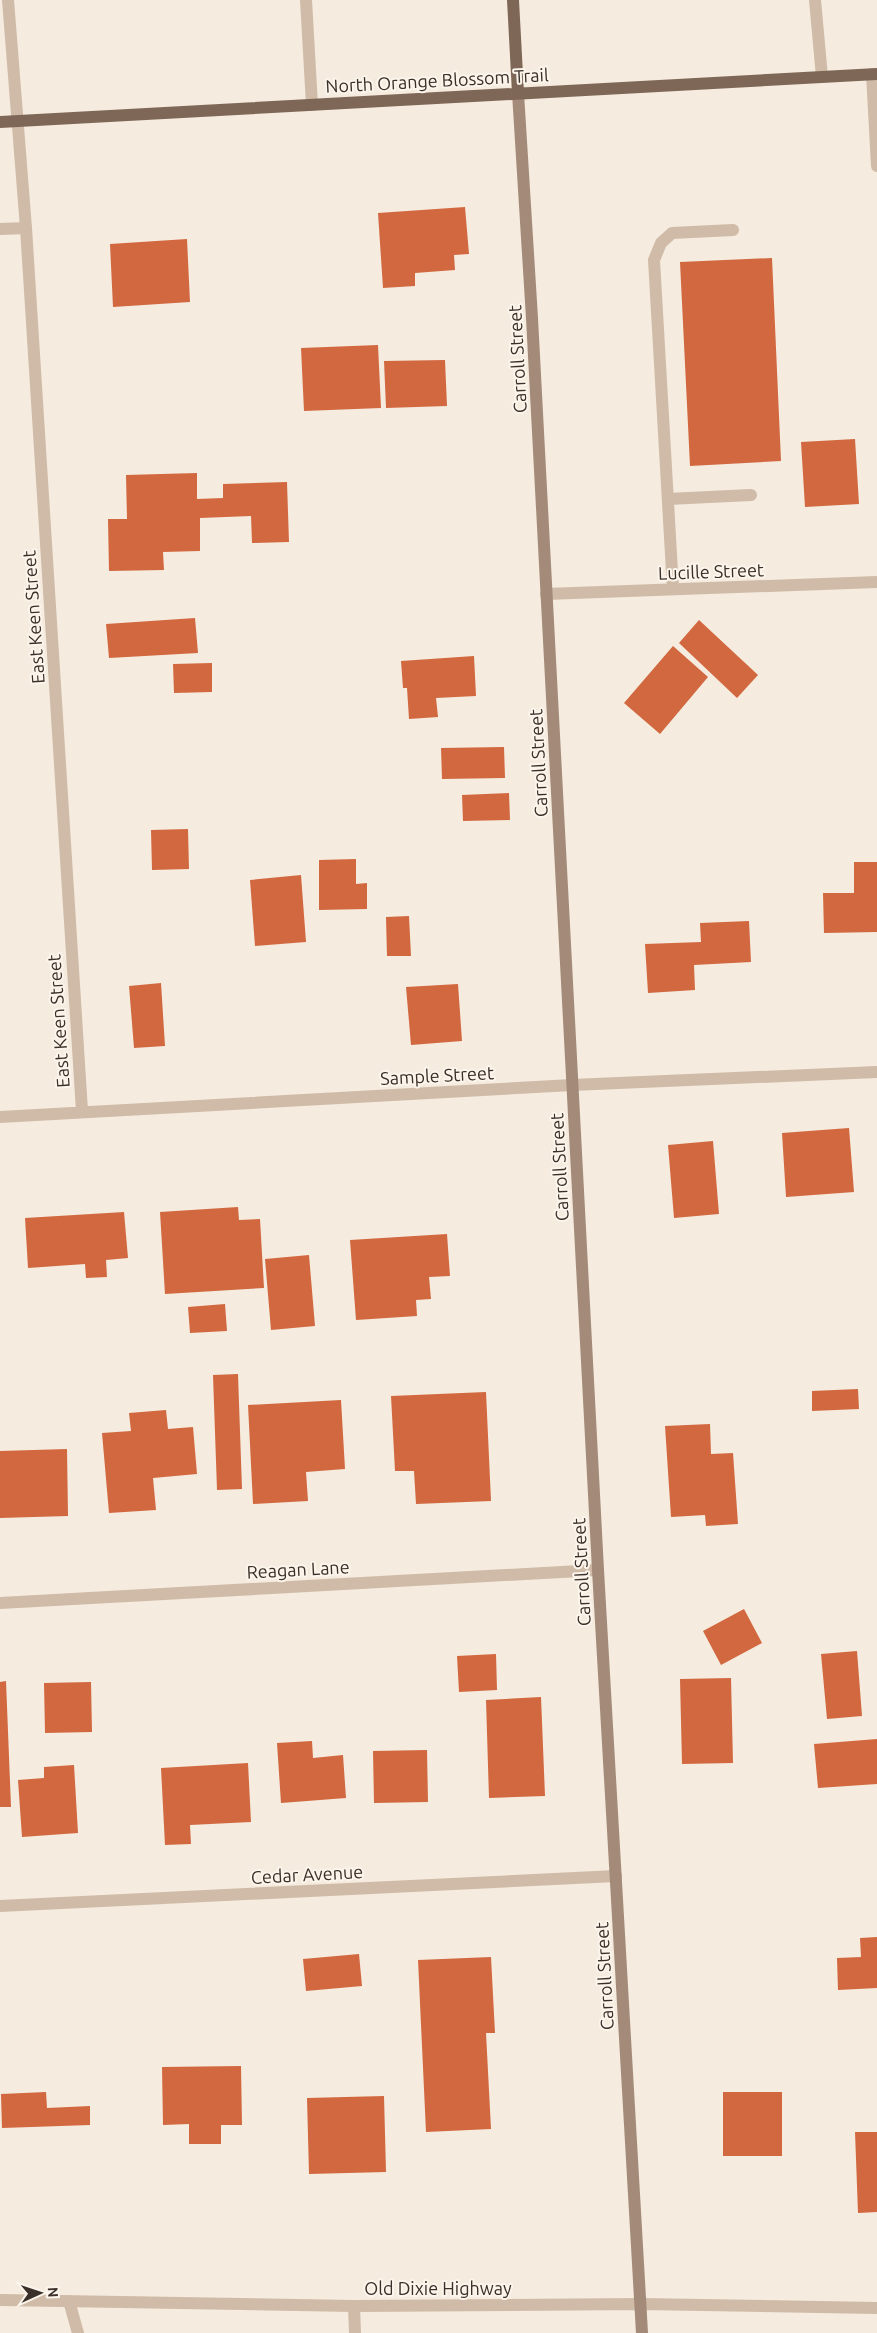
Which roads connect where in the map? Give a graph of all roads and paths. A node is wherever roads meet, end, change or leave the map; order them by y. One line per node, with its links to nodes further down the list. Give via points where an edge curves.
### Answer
1 (8, 0): 9 (street, East Keen Street)
2 (306, 0): 8 (street)
3 (513, 0): 7 (main road, Carroll Street)
4 (815, 0): 6 (street)
5 (874, 74): 6 (main road, North Orange Blossom Trail); 11 (street)
6 (822, 77): 7 (main road, North Orange Blossom Trail)
7 (518, 93): 8 (main road, North Orange Blossom Trail); 19 (main road, Carroll Street)
8 (312, 105): 9 (main road, North Orange Blossom Trail)
9 (17, 121): 10 (main road, North Orange Blossom Trail); 12 (street, East Keen Street)
10 (0, 122)
11 (877, 166)
12 (26, 228): 13 (street); 22 (street, East Keen Street)
13 (0, 229)
14 (733, 230): 16 (street, via 672,233 661,243 654,260)
15 (751, 495): 16 (street)
16 (668, 499): 18 (street)
17 (877, 582): 18 (street, Lucille Street)
18 (674, 589): 19 (street, Lucille Street)
19 (546, 594): 21 (main road, Carroll Street)
20 (877, 1072): 21 (street, Sample Street)
21 (572, 1085): 22 (street, Sample Street); 24 (main road, Carroll Street)
22 (82, 1111): 23 (street, Sample Street)
23 (0, 1117)
24 (598, 1570): 25 (street, Reagan Lane); 26 (main road, Carroll Street)
25 (0, 1603)
26 (616, 1876): 27 (street, Cedar Avenue); 30 (main road, Carroll Street)
27 (0, 1906)
28 (0, 2300): 29 (street, Old Dixie Highway)
29 (69, 2301): 31 (street, Old Dixie Highway); 33 (street)
30 (641, 2304): 31 (street, Old Dixie Highway); 32 (street, Old Dixie Highway); 35 (main road, Carroll Street)
31 (354, 2306): 34 (street)
32 (877, 2308)
33 (78, 2333)
34 (355, 2333)
35 (642, 2333)

